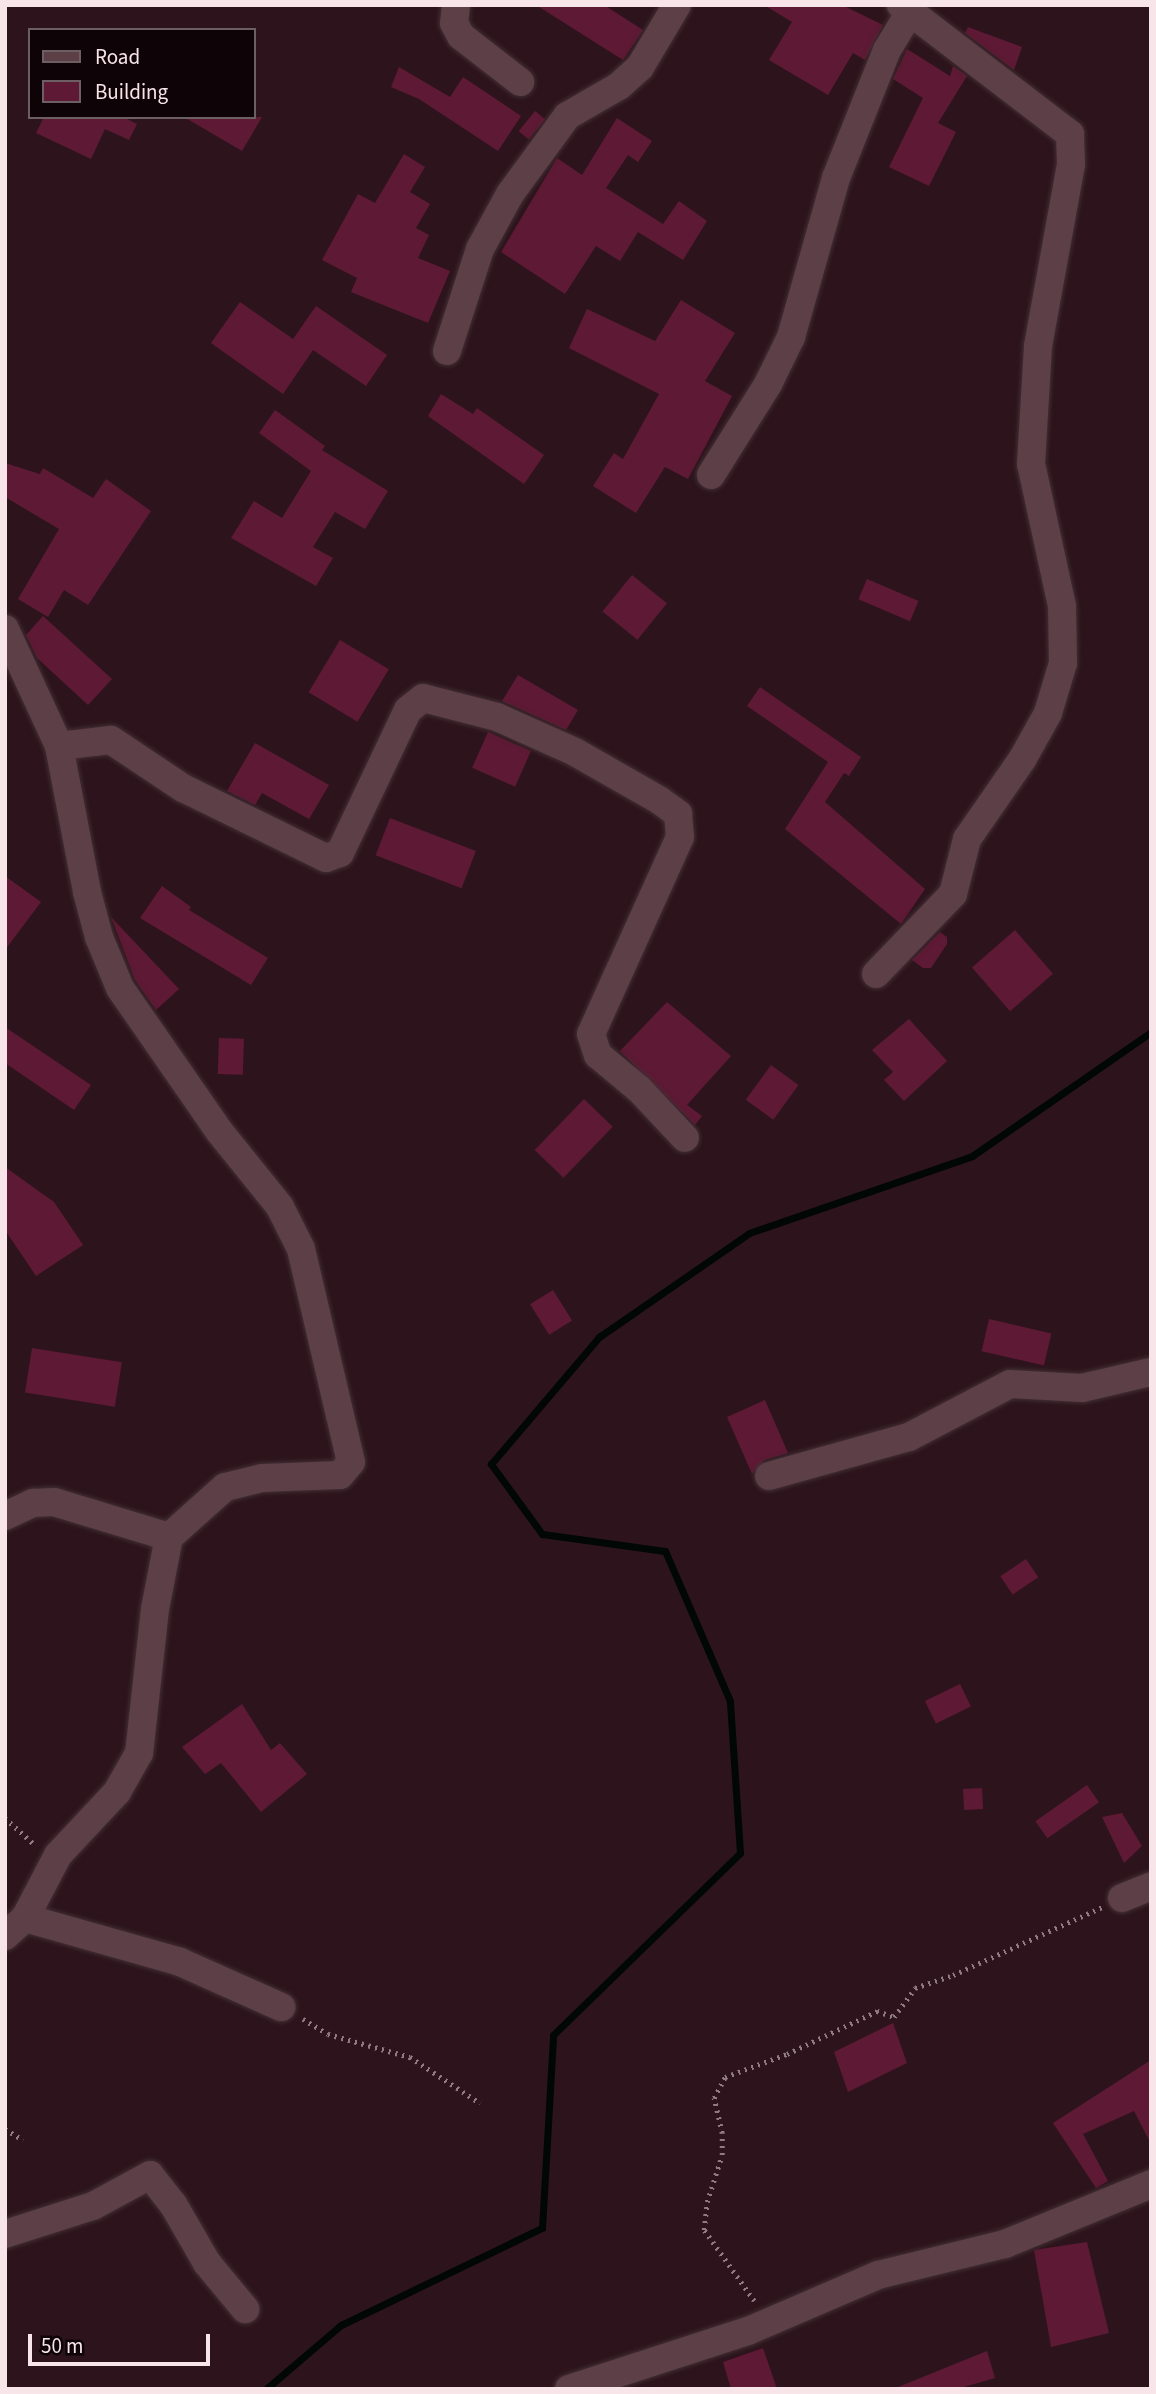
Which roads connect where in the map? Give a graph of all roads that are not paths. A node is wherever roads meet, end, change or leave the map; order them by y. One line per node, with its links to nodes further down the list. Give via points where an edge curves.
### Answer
1 (456, 5): 4 (street, via 454,23 461,36)
2 (677, 5): 5 (street, via 640,67 619,86 567,116 510,194 481,249)
3 (905, 9): 6 (street, via 836,178 790,337 768,384); 9 (street, via 1070,134 1071,164 1038,346 1031,464 1062,606 1063,663 1042,724 967,839 953,894)
4 (520, 82)
5 (447, 351)
6 (711, 475)
7 (6, 632): 8 (street)
8 (59, 746): 10 (street, via 111,740 183,789 326,858 340,853 408,710 423,698 497,717 575,752 659,800 678,814 680,837 591,1034 598,1055 639,1089); 14 (street, via 99,937 126,999 224,1138 280,1207 302,1249 350,1451 349,1468 340,1475 262,1478 225,1488)
9 (876, 974)
10 (685, 1138)
11 (1151, 1372): 12 (street, via 1082,1388 1010,1384 909,1437)
12 (769, 1476)
13 (5, 1516): 14 (street, via 33,1503 54,1502)
14 (169, 1537): 17 (street, via 155,1609 139,1753 117,1792 53,1862)
15 (1151, 1886): 16 (street)
16 (1122, 1898)
17 (15, 1927): 18 (street, via 180,1962)
18 (281, 2007)
19 (1151, 2184): 22 (street, via 1005,2244 877,2276 769,2322)
20 (5, 2234): 21 (street, via 93,2206 150,2175 173,2204 207,2263)
21 (244, 2309)
22 (569, 2389)

